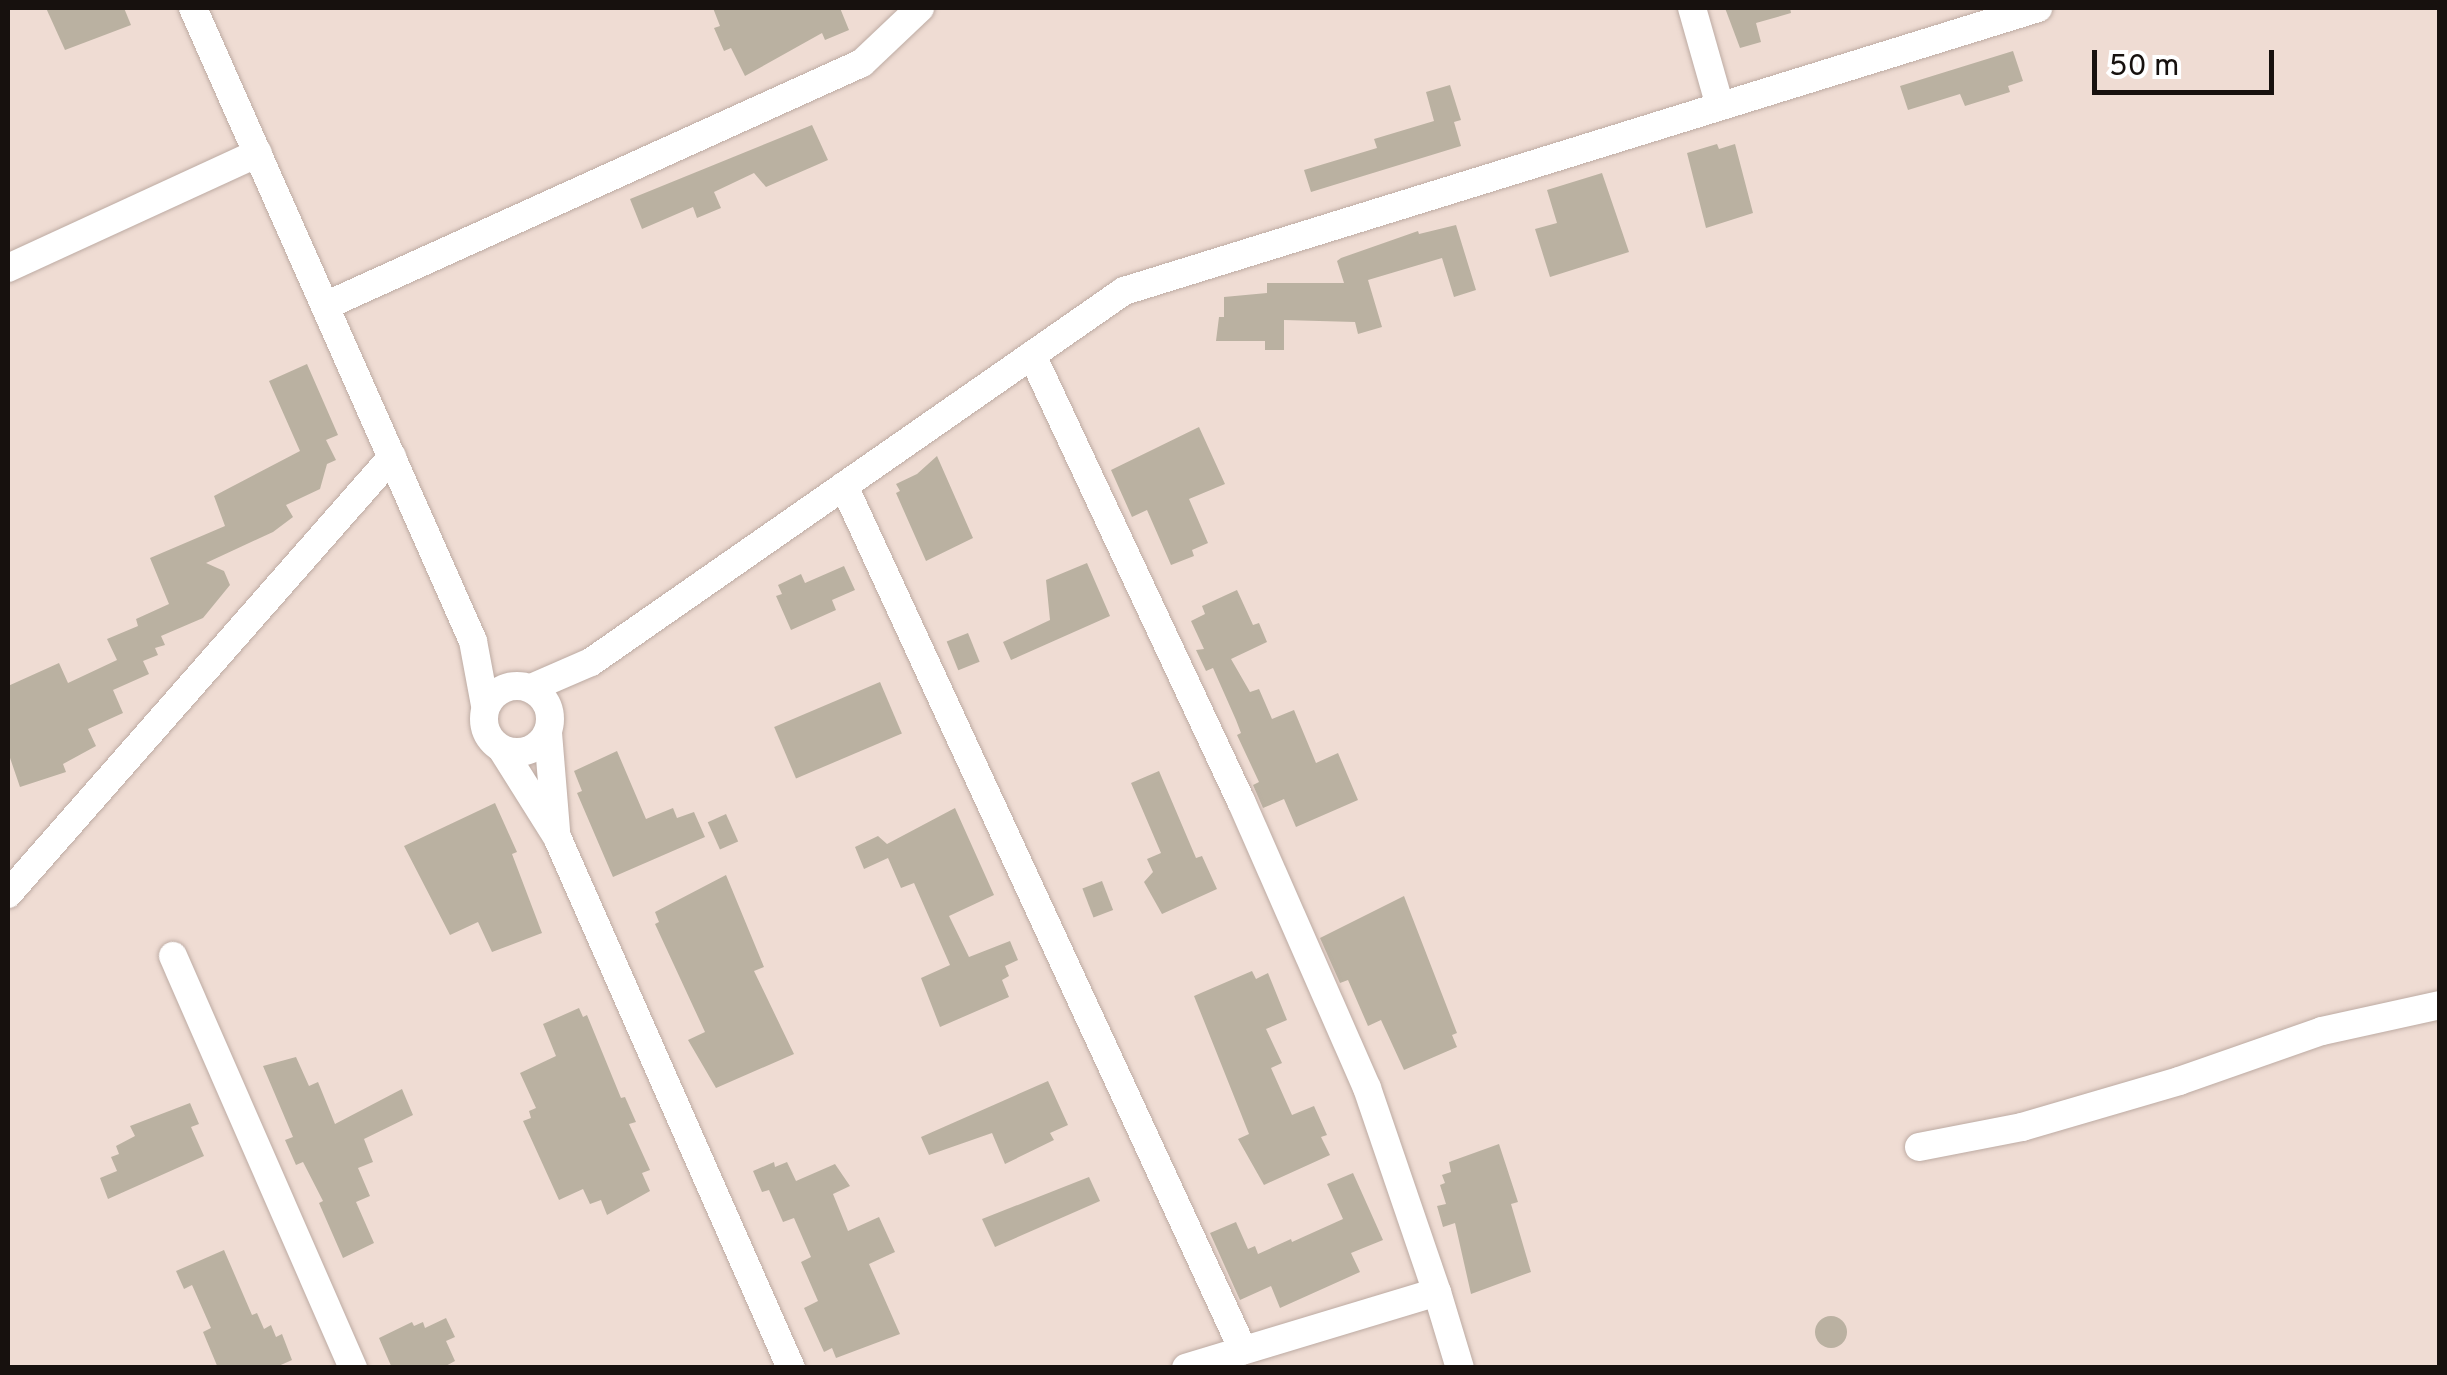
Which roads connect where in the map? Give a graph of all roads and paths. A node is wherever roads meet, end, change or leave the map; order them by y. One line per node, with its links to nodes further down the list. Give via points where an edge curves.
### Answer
1 (194, 8): 6 (street)
2 (920, 8): 8 (street, via 862,63)
3 (1692, 8): 5 (street)
4 (2038, 8): 5 (street)
5 (1720, 106): 9 (street, via 1124,291)
6 (258, 153): 7 (street); 8 (street)
7 (8, 268)
8 (325, 306): 10 (street)
9 (1032, 355): 11 (street); 23 (street, via 1360,1070)
10 (392, 457): 12 (street); 19 (street)
11 (844, 486): 13 (street); 24 (street)
12 (473, 641): 14 (street); 15 (street)
13 (590, 662): 14 (street); 16 (street)
14 (521, 687): 15 (street, via 498,690); 16 (street, via 540,695)
15 (485, 705): 17 (street, via 484,732)
16 (549, 723): 17 (street, via 529,752); 18 (street)
17 (503, 751): 18 (street)
18 (557, 838): 26 (street)
19 (8, 894)
20 (174, 956): 25 (street)
21 (2440, 1005): 22 (street, via 2322,1030 2022,1128)
22 (1919, 1147)
23 (1437, 1292): 24 (street); 28 (street)
24 (1244, 1350): 27 (street)
25 (353, 1368)
26 (792, 1368)
27 (1186, 1368)
28 (1460, 1368)

